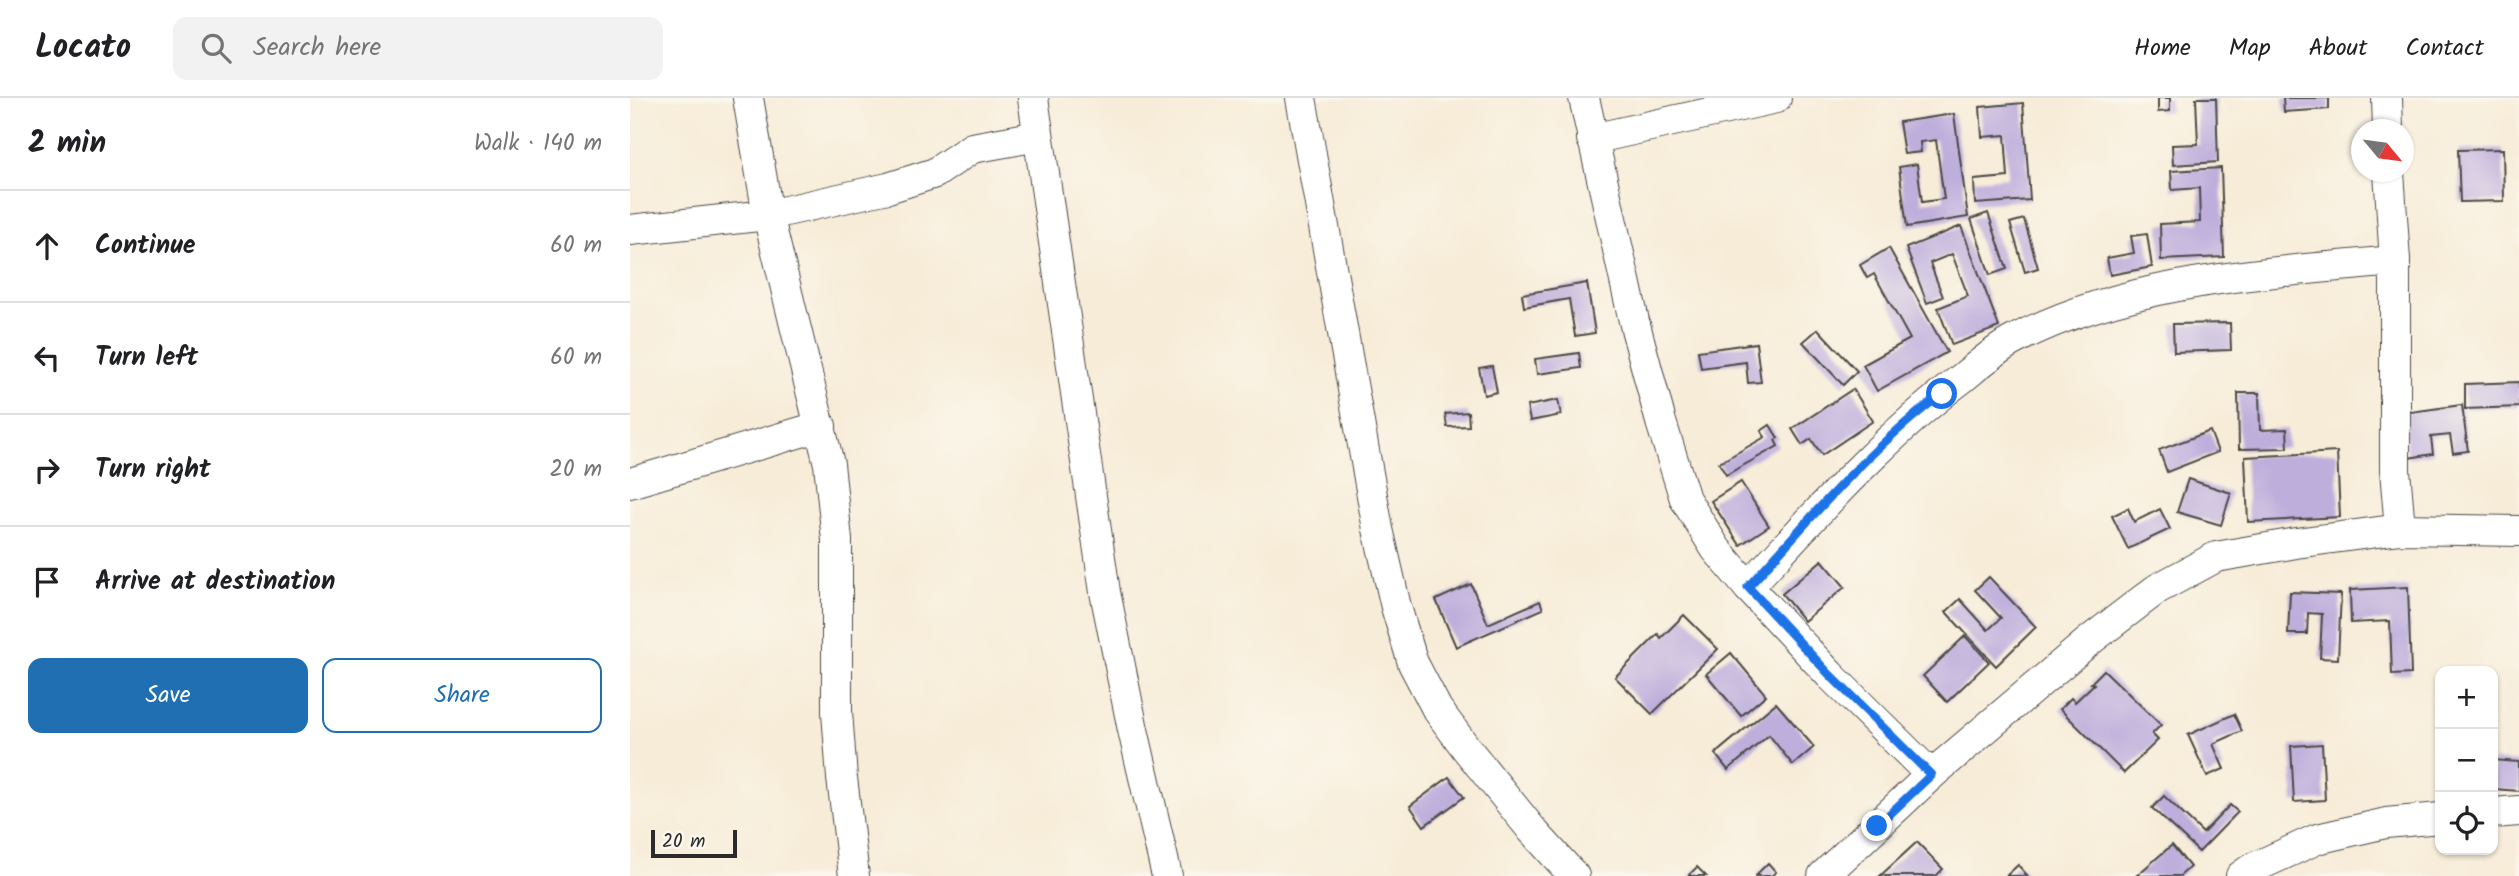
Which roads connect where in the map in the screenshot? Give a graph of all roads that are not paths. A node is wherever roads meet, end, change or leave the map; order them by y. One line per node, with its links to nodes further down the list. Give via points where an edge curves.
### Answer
1 (748, 98): 11 (street)
2 (1033, 98): 8 (street)
3 (1301, 98): 25 (street, via 1378,529 1413,663 1437,709 1466,748)
4 (1584, 98): 9 (street)
5 (1776, 98): 9 (street)
6 (2387, 98): 7 (street)
7 (2388, 119)
8 (1038, 136): 11 (street, via 972,148 934,173 888,188); 24 (street, via 1105,592)
9 (1592, 139): 18 (street, via 1648,371 1685,499 1716,549)
10 (2390, 182): 13 (street)
11 (768, 215): 12 (street); 14 (street)
12 (630, 230)
13 (2395, 261): 16 (street, via 2395,470); 18 (street, via 2162,290 2079,311 2011,341 1921,409)
14 (821, 426): 15 (street); 23 (street, via 837,540 837,712)
15 (630, 483)
16 (2400, 529): 17 (street); 19 (street, via 2216,557 2157,590 2089,641)
17 (2519, 531)
18 (1748, 587): 19 (street)
19 (1931, 775): 26 (street)
20 (2519, 811): 21 (street)
21 (2498, 813)
22 (2435, 818): 27 (street, via 2386,823 2317,839)
23 (854, 876)
24 (1167, 876)
25 (1574, 876)
26 (1823, 876)
27 (2241, 876)

